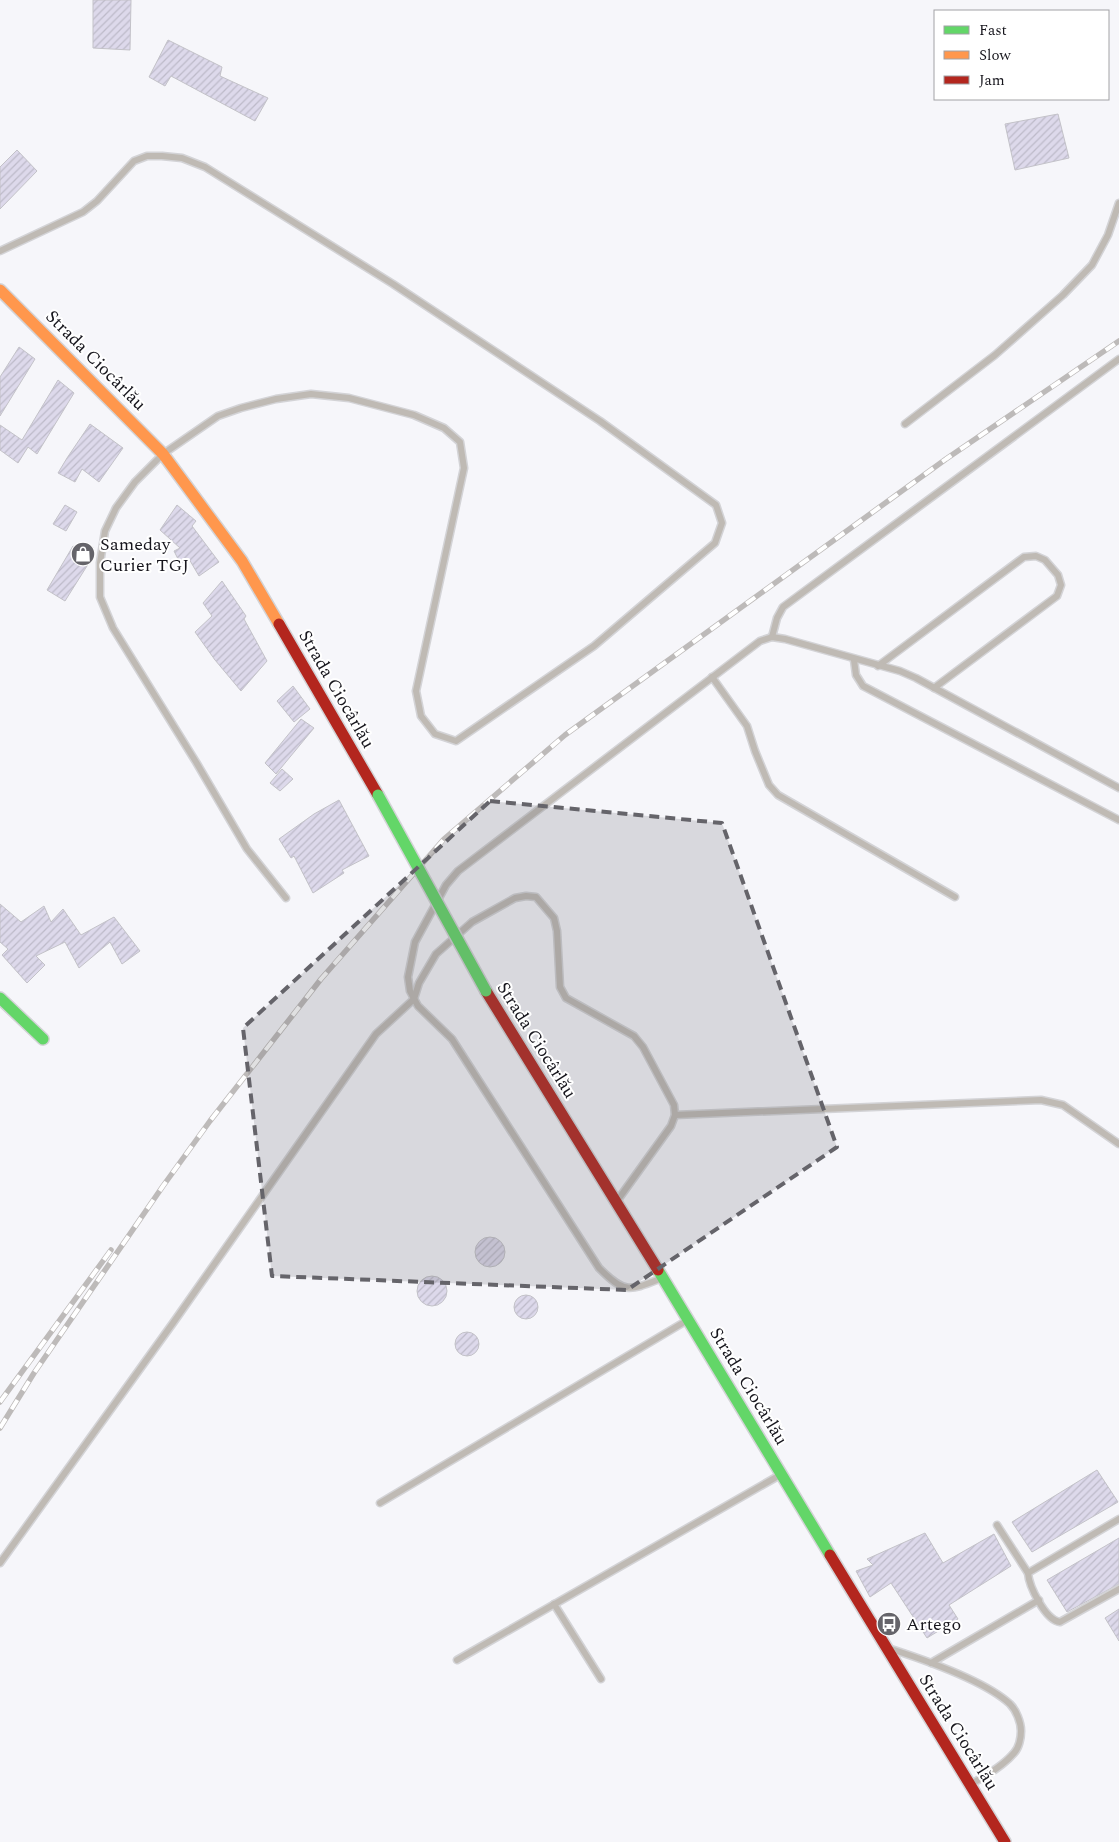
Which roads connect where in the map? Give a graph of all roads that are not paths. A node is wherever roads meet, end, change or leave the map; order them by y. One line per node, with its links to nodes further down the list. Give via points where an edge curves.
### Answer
1 (1119, 203): 5 (lane, via 1108,235 1092,265 1063,296 995,355)
2 (0, 251): 6 (lane, via 83,212 134,161 147,156 182,158 205,167 393,284 600,421 716,505 722,523 715,543 594,646 456,740 435,734 421,716 416,691 464,468 460,442 444,428 414,415 349,398 311,394 276,399 218,416)
3 (0, 290): 6 (main road, Strada Ciocârlău)
4 (1119, 359): 7 (lane, via 783,607)
5 (905, 424)
6 (163, 454): 15 (lane, via 135,482 116,508 105,531 100,563 100,597 113,628 247,849); 21 (main road, Strada Ciocârlău, bridge, via 242,561 378,795 486,991)
7 (772, 637): 8 (lane); 10 (lane, via 760,640)
8 (854, 660): 9 (lane); 13 (lane, via 856,675 863,686)
9 (878, 666): 11 (lane); 11 (lane, via 1024,557 1036,556 1045,560 1058,575 1061,586 1057,596)
10 (712, 677): 14 (lane, via 747,726 769,786 778,795); 17 (lane, via 458,871 446,885 415,942 408,977)
11 (934, 688): 12 (lane)
12 (1119, 788)
13 (1119, 820)
14 (955, 897)
15 (286, 898)
16 (0, 998): 18 (main road)
17 (414, 999): 19 (lane, via 436,954 472,922 515,898 536,897 554,918 560,988 566,998 634,1036 674,1105); 22 (lane, via 452,1039 599,1268 612,1281 626,1288 634,1289); 28 (lane, via 376,1034)
18 (43, 1039)
19 (675, 1115): 20 (lane, via 1041,1100 1063,1105); 21 (lane, via 671,1126)
20 (1119, 1144)
21 (616, 1202): 22 (main road, Strada Ciocârlău)
22 (663, 1278): 23 (main road, Strada Ciocârlău)
23 (688, 1319): 24 (main road, Strada Ciocârlău); 25 (lane)
24 (781, 1474): 32 (lane); 33 (main road, Strada Ciocârlău)
25 (380, 1503)
26 (1119, 1519): 29 (lane)
27 (997, 1525): 29 (lane)
28 (0, 1562)
29 (1028, 1572): 31 (lane, via 1028,1580)
30 (1119, 1589): 31 (lane, via 1060,1622 1050,1618)
31 (1039, 1600): 35 (lane)
32 (554, 1604): 34 (lane); 36 (lane)
33 (887, 1648): 35 (lane); 37 (main road, Strada Ciocârlău)
34 (457, 1660)
35 (931, 1663): 37 (lane, via 988,1688 1011,1705 1021,1724 1016,1752)
36 (602, 1679)
37 (971, 1784): 38 (main road, Strada Ciocârlău)
38 (1005, 1842)

